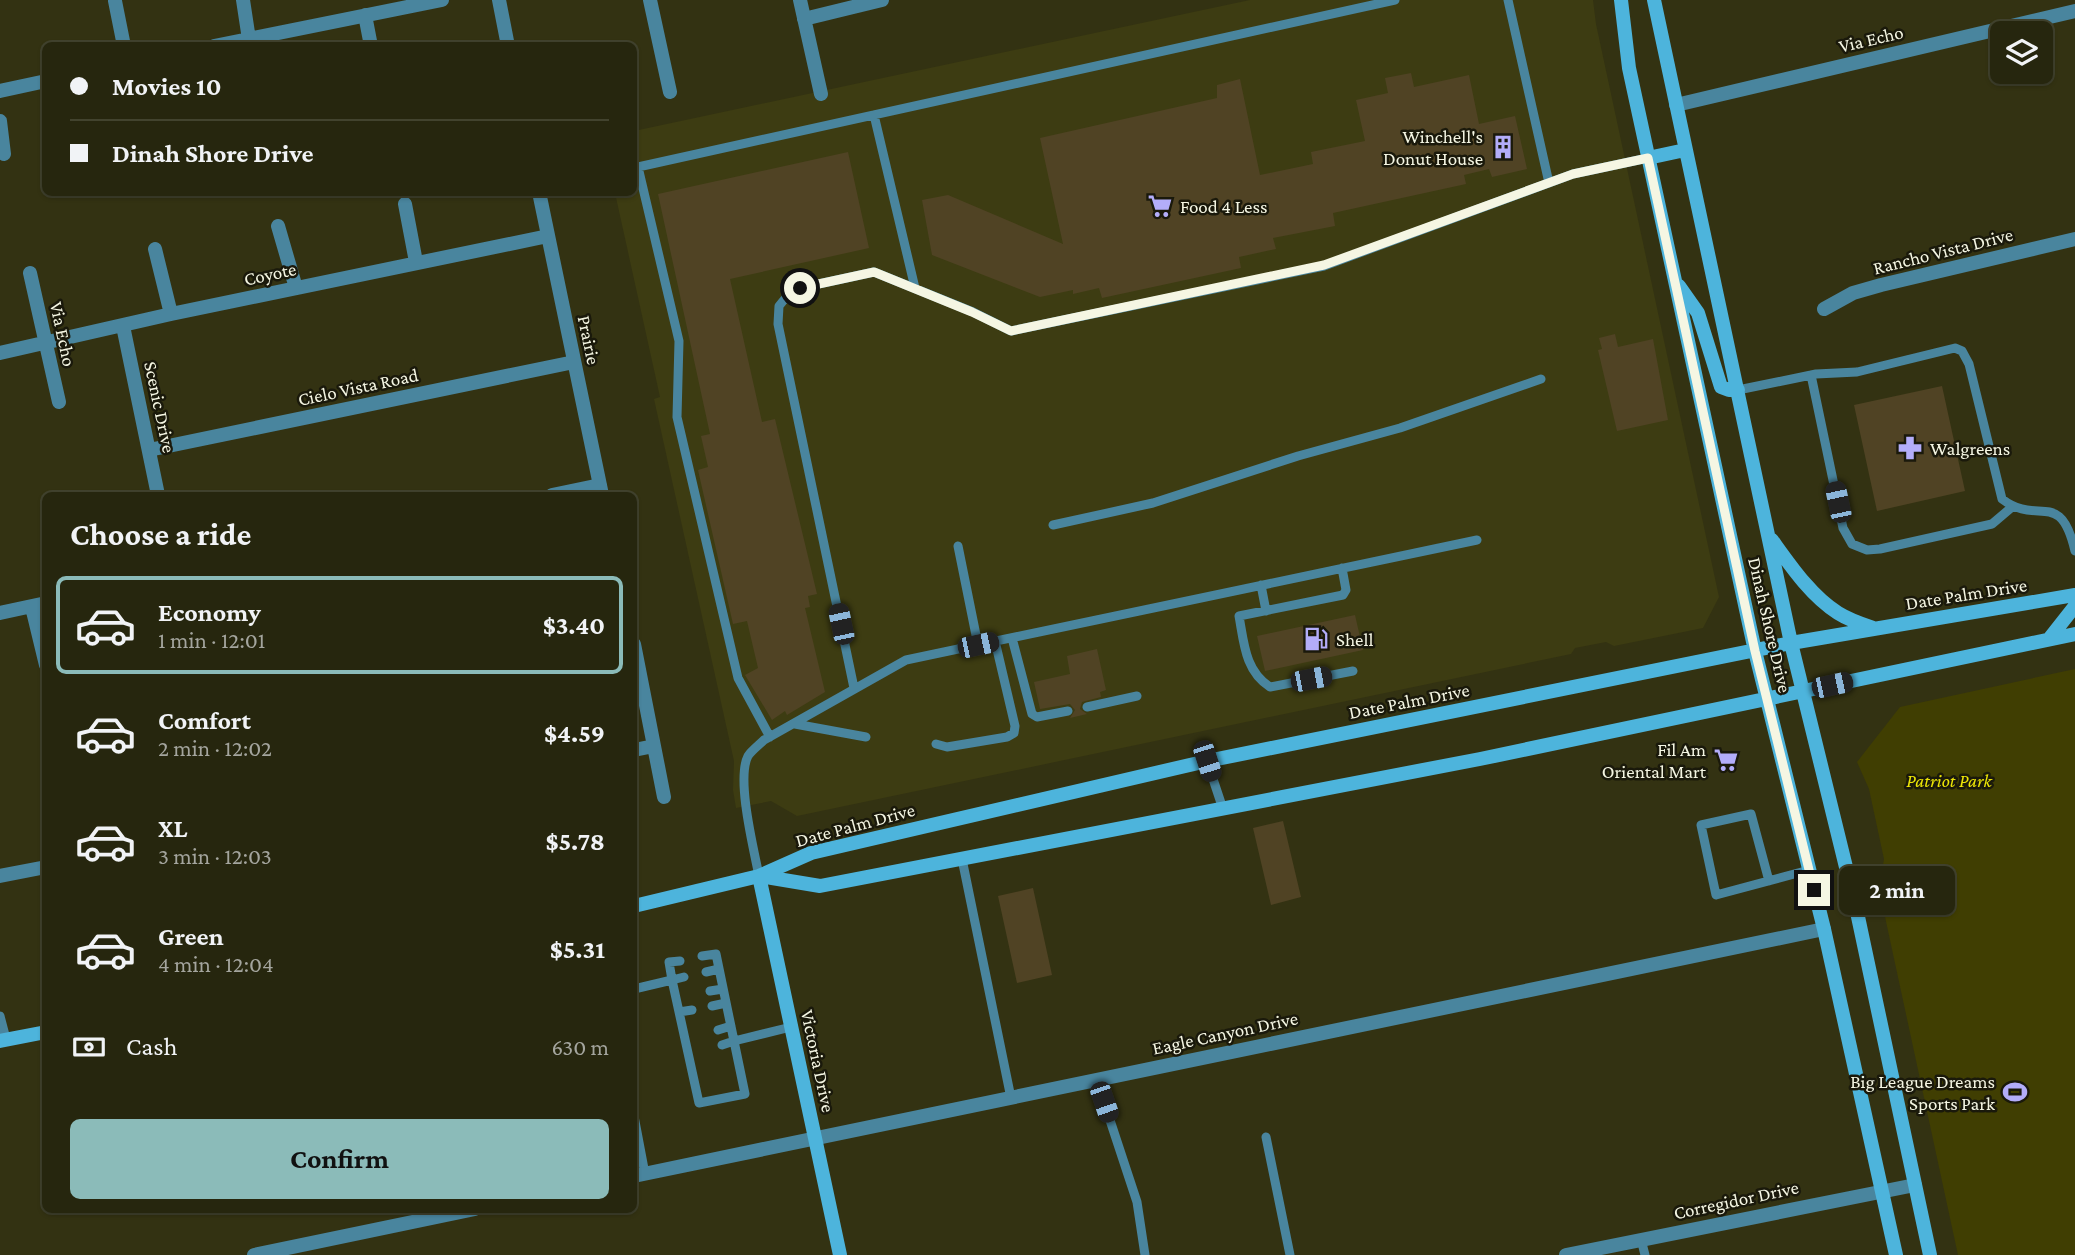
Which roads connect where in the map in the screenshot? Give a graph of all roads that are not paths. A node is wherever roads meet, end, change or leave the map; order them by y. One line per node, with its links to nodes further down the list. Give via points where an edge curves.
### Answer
1 (243, 0): 18 (street)
2 (442, 0): 13 (street)
3 (499, 0): 20 (street)
4 (650, 0): 23 (street)
5 (800, 0): 15 (street)
6 (882, 0): 15 (street)
7 (1395, 0): 26 (lane)
8 (1508, 0): 31 (lane)
9 (1621, 0): 30 (main road, Dinah Shore Drive, via 1629,68)
10 (1643, 0): 16 (main road)
11 (1654, 0): 16 (main road, Dinah Shore Drive)
12 (115, 1): 17 (street)
13 (372, 9): 18 (street); 19 (street)
14 (2075, 11): 25 (street, Via Echo)
15 (804, 19): 24 (street)
16 (1659, 24): 25 (main road, Dinah Shore Drive)
17 (123, 42)
18 (249, 42)
19 (371, 42)
20 (507, 42)
21 (42, 82): 22 (street)
22 (0, 91)
23 (670, 92)
24 (821, 94)
25 (1676, 106): 28 (main road, Dinah Shore Drive)
26 (874, 115): 42 (lane); 88 (lane, via 638,167 679,341 677,417 695,496 738,678)
27 (0, 121): 29 (street)
28 (1685, 150): 30 (main road); 51 (main road, Dinah Shore Drive)
29 (5, 154)
30 (1648, 158): 31 (lane); 40 (main road, Dinah Shore Drive)
31 (1549, 183): 42 (lane, via 1324,265 1011,331)
32 (540, 196): 35 (street, Prairie)
33 (405, 204): 38 (street)
34 (278, 226): 41 (street)
35 (548, 236): 38 (street, Coyote); 48 (street, Prairie)
36 (2075, 239): 43 (street, Rancho Vista Drive, via 1881,285)
37 (155, 249): 44 (street)
38 (416, 261): 41 (street, Coyote)
39 (30, 273): 46 (street, Via Echo)
40 (1674, 279): 51 (main road, via 1698,313 1721,387); 78 (main road, Dinah Shore Drive)
41 (296, 288): 44 (street, Coyote)
42 (915, 288): 81 (lane, via 874,272 800,288 779,306 778,324)
43 (1824, 309)
44 (171, 314): 45 (street, Coyote)
45 (123, 326): 46 (street, Coyote); 53 (street, Scenic Drive)
46 (45, 344): 47 (street, Coyote); 52 (street, Via Echo)
47 (0, 353)
48 (574, 362): 53 (street, Cielo Vista Road); 54 (street, Prairie)
49 (1811, 375): 51 (lane); 57 (lane, via 1857,372 1955,348 1962,351 2002,499); 57 (lane, via 1843,528 1852,544 1880,549 1992,524)
50 (1541, 379): 58 (lane, via 1400,428 1153,503)
51 (1738, 390): 59 (main road, Dinah Shore Drive)
52 (59, 402)
53 (149, 450): 55 (street, Scenic Drive)
54 (601, 490): 56 (street)
55 (157, 492)
56 (581, 492)
57 (2012, 507): 62 (lane, via 2061,517)
58 (1053, 525)
59 (1768, 534): 70 (main road, via 1828,606); 76 (main road, Dinah Shore Drive)
60 (1477, 540): 63 (lane)
61 (958, 546): 77 (lane)
62 (2075, 551)
63 (1342, 568): 64 (lane); 68 (lane, via 1343,595)
64 (1261, 585): 68 (lane); 73 (lane)
65 (2075, 595): 70 (main road, Date Palm Drive)
66 (39, 605): 69 (street); 71 (street)
67 (2075, 606): 74 (main road)
68 (1266, 611): 80 (lane, via 1239,616 1248,662 1258,680 1270,687)
69 (0, 613)
70 (1874, 629): 76 (main road, Date Palm Drive)
71 (42, 631)
72 (2075, 634): 74 (main road, Date Palm Drive)
73 (1012, 638): 75 (lane); 86 (lane, via 1032,714)
74 (2049, 639): 82 (main road, Date Palm Drive)
75 (995, 641): 77 (lane); 90 (lane, via 1014,733 947,747)
76 (1791, 643): 78 (main road, Date Palm Drive); 82 (main road, Dinah Shore Drive)
77 (978, 645): 81 (lane, via 906,660)
78 (1755, 651): 84 (main road, Dinah Shore Drive); 93 (main road, Date Palm Drive)
79 (637, 659): 91 (street)
80 (1353, 671)
81 (854, 688): 87 (lane)
82 (1803, 691): 84 (main road, Date Palm Drive); 137 (main road, Dinah Shore Drive, via 1857,912)
83 (1137, 696): 85 (lane)
84 (1767, 699): 95 (main road, Date Palm Drive); 98 (main road, Dinah Shore Drive)
85 (1087, 707)
86 (1068, 711)
87 (795, 724): 88 (lane); 89 (lane)
88 (770, 737): 100 (lane, via 748,756 745,775)
89 (866, 737)
90 (936, 744)
91 (654, 746): 92 (street); 94 (street)
92 (637, 749)
93 (1207, 761): 95 (lane); 100 (main road, Date Palm Drive, via 811,853)
94 (664, 797)
95 (1223, 810): 96 (main road, Date Palm Drive)
96 (962, 859): 100 (main road, Date Palm Drive, via 820,886); 132 (lane)
97 (42, 868): 99 (street)
98 (1810, 870): 101 (lane); 103 (main road, Dinah Shore Drive)
99 (0, 876)
100 (759, 876): 102 (main road, Date Palm Drive); 121 (main road, Victoria Drive)
101 (1769, 881): 101 (lane, via 1716,895 1701,825 1751,814)
102 (637, 905)
103 (1824, 929): 131 (street, Eagle Canyon Drive); 138 (main road, Dinah Shore Drive)
104 (702, 956): 106 (lane, via 716,954)
105 (680, 961): 109 (lane, via 669,962)
106 (719, 969): 107 (lane); 111 (lane)
107 (706, 972)
108 (684, 978): 109 (lane)
109 (672, 980): 110 (lane); 114 (lane)
110 (637, 988)
111 (723, 989): 112 (lane); 115 (lane)
112 (710, 991)
113 (687, 996): 114 (lane)
114 (676, 999): 118 (lane)
115 (726, 1003): 116 (lane); 120 (lane)
116 (712, 1006)
117 (692, 1010): 118 (lane)
118 (679, 1012): 125 (lane)
119 (0, 1016): 126 (lane)
120 (731, 1026): 122 (lane); 127 (lane)
121 (791, 1027): 127 (lane); 134 (main road, Victoria Drive)
122 (718, 1030)
123 (42, 1033): 126 (main road)
124 (697, 1035): 125 (lane)
125 (684, 1038): 130 (lane)
126 (3, 1040)
127 (734, 1041): 128 (lane); 130 (lane, via 746,1094 699,1103)
128 (722, 1045)
129 (700, 1050): 130 (lane)
130 (688, 1054)
131 (1099, 1079): 132 (street, Eagle Canyon Drive); 143 (lane, via 1137,1202)
132 (1011, 1098): 134 (street, Eagle Canyon Drive)
133 (1266, 1138): 144 (lane)
134 (815, 1139): 136 (street, Eagle Canyon Drive); 142 (main road, Victoria Drive)
135 (637, 1151): 136 (lane)
136 (639, 1175)
137 (1915, 1185): 138 (street, Corregidor Drive); 148 (main road, Dinah Shore Drive)
138 (1882, 1190): 140 (street, Corregidor Drive); 147 (main road, Dinah Shore Drive)
139 (455, 1213): 141 (street)
140 (1641, 1239): 145 (street, Corregidor Drive); 146 (lane)
141 (254, 1255)
142 (840, 1255)
143 (1145, 1255)
144 (1290, 1255)
145 (1566, 1255)
146 (1645, 1255)
147 (1896, 1255)
148 (1930, 1255)

